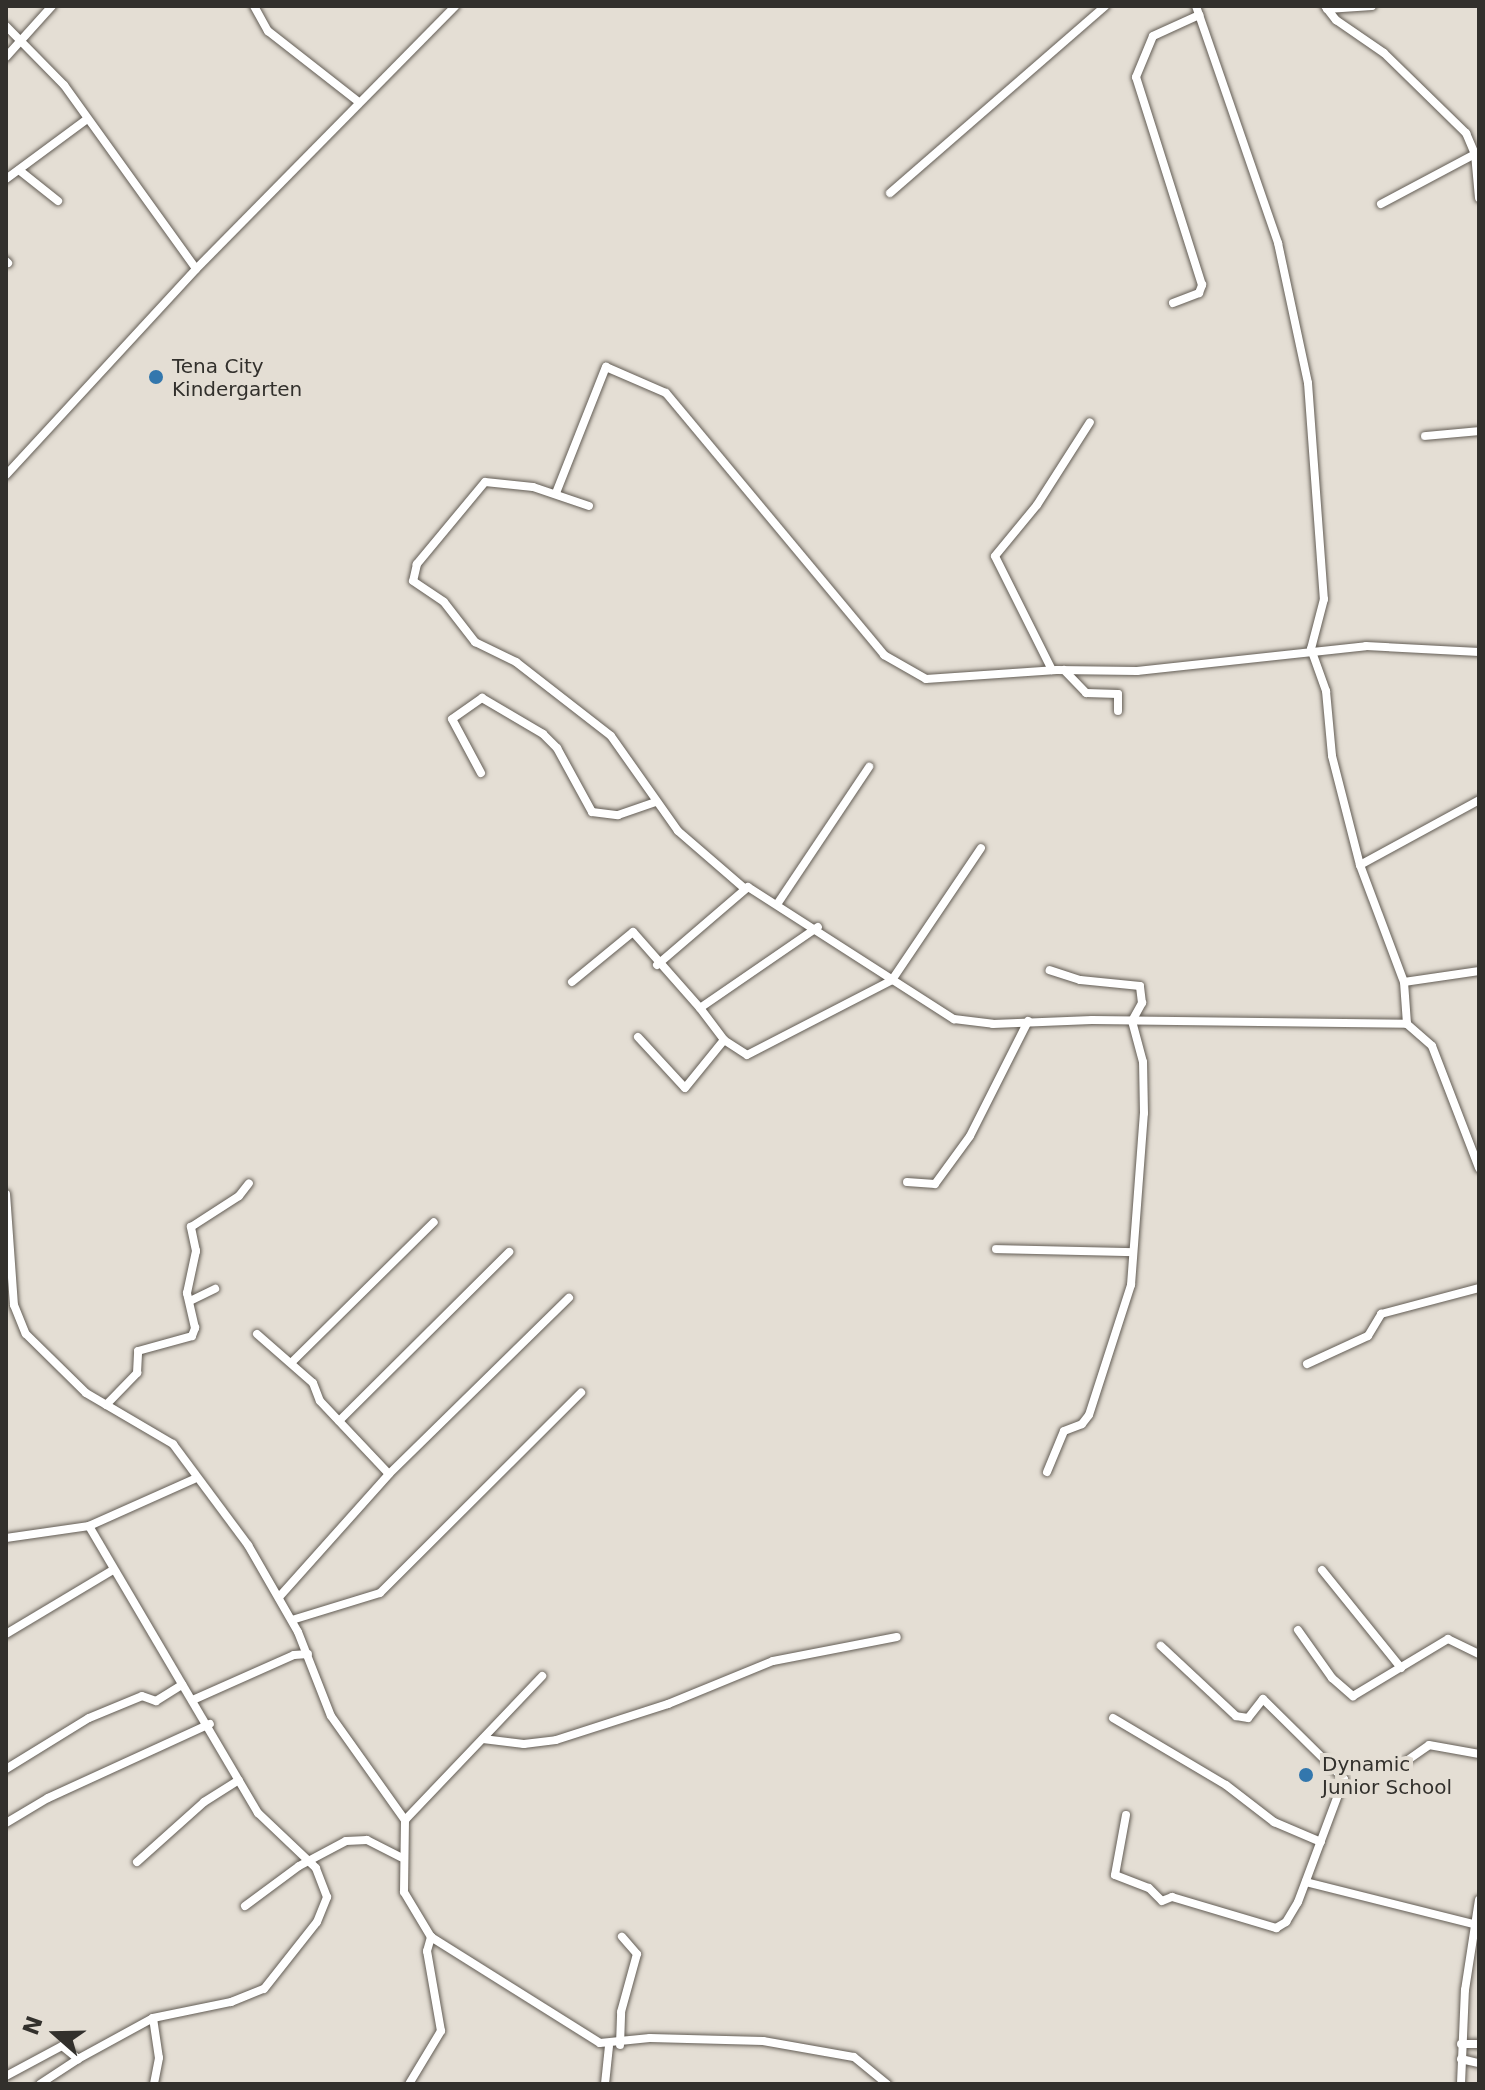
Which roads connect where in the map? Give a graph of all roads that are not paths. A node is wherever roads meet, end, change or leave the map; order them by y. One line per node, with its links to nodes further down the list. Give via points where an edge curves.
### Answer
1 (52, 6): 9 (street)
2 (254, 6): 11 (street, via 268,31)
3 (455, 6): 11 (street)
4 (1105, 6): 16 (street)
5 (1372, 6): 6 (street)
6 (1326, 8): 13 (street, via 1440,104 1466,133)
7 (1197, 10): 21 (street, via 1153,36 1136,77 1202,285 1199,293); 28 (street, via 1278,243 1303,356 1314,426 1324,599)
8 (6, 26): 9 (street)
9 (23, 40): 10 (street); 12 (street)
10 (6, 57)
11 (359, 102): 20 (street)
12 (87, 119): 14 (street); 20 (street)
13 (1477, 158): 17 (street); 19 (street)
14 (19, 170): 15 (street); 18 (street)
15 (6, 179)
16 (890, 193)
17 (1479, 198)
18 (58, 201)
19 (1381, 204)
20 (196, 269): 25 (street)
21 (1173, 303)
22 (1090, 422): 30 (street, via 1043,498 995,556)
23 (1479, 431): 24 (street)
24 (1425, 436)
25 (6, 475)
26 (556, 493): 27 (street); 30 (street, via 602,371 613,369 666,393 889,660 932,680); 36 (street, via 485,482 417,564 413,581 444,602 475,642 516,662 611,736)
27 (589, 506)
28 (1311, 649): 29 (street, via 1396,645); 31 (street, via 1137,671); 38 (street, via 1326,691 1332,756)
29 (1479, 652)
30 (1052, 670): 31 (street)
31 (1064, 670): 32 (street, via 1086,693 1118,694)
32 (1118, 711)
33 (869, 767): 40 (street)
34 (481, 773): 36 (street, via 452,719 482,698 550,741 565,758 592,812 618,815)
35 (1479, 800): 38 (street)
36 (655, 802): 39 (street, via 678,831)
37 (981, 848): 45 (street)
38 (1360, 865): 47 (street)
39 (744, 888): 40 (street, via 757,889); 42 (street)
40 (778, 903): 41 (street)
41 (818, 927): 45 (street); 48 (street)
42 (657, 965): 46 (street, via 639,935 630,932); 48 (street)
43 (1050, 970): 50 (street, via 1080,980 1139,985 1142,1003)
44 (1479, 971): 47 (street)
45 (892, 980): 49 (street, via 954,1019); 53 (street, via 747,1055)
46 (572, 982)
47 (1404, 982): 51 (street)
48 (700, 1008): 53 (street)
49 (1028, 1021): 50 (street); 55 (street, via 970,1136 935,1184)
50 (1132, 1021): 51 (street); 61 (street, via 1143,1062 1144,1113)
51 (1407, 1024): 54 (street, via 1432,1046)
52 (638, 1037): 53 (street, via 685,1088)
53 (724, 1040)
54 (1479, 1168)
55 (907, 1182)
56 (249, 1183): 65 (street, via 239,1196 191,1227 196,1251 188,1279)
57 (6, 1194): 70 (street, via 14,1305 26,1334 48,1359)
58 (434, 1222): 67 (street)
59 (996, 1249): 61 (street)
60 (509, 1252): 71 (street)
61 (1132, 1252): 72 (street, via 1131,1285 1089,1415 1064,1431)
62 (1479, 1288): 68 (street, via 1381,1314 1368,1336)
63 (215, 1289): 65 (street)
64 (569, 1298): 73 (street)
65 (190, 1301): 70 (street, via 192,1336 138,1351 137,1373)
66 (257, 1334): 67 (street)
67 (292, 1362): 71 (street)
68 (1307, 1364)
69 (581, 1393): 80 (street, via 380,1593)
70 (106, 1405): 74 (street, via 173,1444 186,1457)
71 (339, 1421): 73 (street)
72 (1047, 1472)
73 (389, 1474): 79 (street)
74 (194, 1479): 75 (street); 79 (street, via 217,1501)
75 (89, 1526): 76 (street); 77 (street)
76 (6, 1538)
77 (113, 1570): 82 (street); 89 (street)
78 (1322, 1570): 87 (street)
79 (280, 1596): 80 (street)
80 (292, 1620): 85 (street)
81 (1298, 1630): 87 (street, via 1349,1695)
82 (6, 1634)
83 (897, 1637): 93 (street, via 773,1661 668,1704 556,1740 533,1744)
84 (1161, 1646): 101 (street, via 1236,1716 1248,1718 1263,1699 1344,1779)
85 (308, 1654): 90 (street, via 294,1655); 99 (street, via 331,1716)
86 (1479, 1654): 87 (street, via 1448,1639)
87 (1401, 1668)
88 (542, 1676): 93 (street)
89 (182, 1685): 90 (street); 96 (street, via 156,1701 142,1696 89,1718)
90 (195, 1699): 92 (street)
91 (1113, 1718): 101 (street, via 1226,1785 1274,1822)
92 (210, 1724): 97 (street); 100 (street, via 48,1798)
93 (483, 1739): 99 (street)
94 (1479, 1754): 95 (street, via 1429,1745)
95 (1405, 1762)
96 (6, 1769)
97 (239, 1780): 103 (street, via 204,1802); 104 (street, via 258,1813)
98 (1126, 1815): 105 (street, via 1113,1874 1149,1888 1162,1901 1172,1897 1276,1928 1292,1915)
99 (405, 1820): 102 (street)
100 (6, 1823)
101 (1321, 1842): 105 (street)
102 (401, 1857): 104 (street, via 367,1840 346,1841); 109 (street, via 407,1902)
103 (137, 1862)
104 (308, 1862): 107 (street); 111 (street, via 316,1868 326,1901 317,1922 264,1989 231,2002)
105 (1306, 1882): 108 (street)
106 (1479, 1900): 108 (street)
107 (245, 1906)
108 (1473, 1924): 112 (street)
109 (431, 1937): 115 (street); 122 (street, via 427,1951 441,2031)
110 (622, 1937): 114 (street, via 637,1954 621,2012)
111 (153, 2018): 116 (street); 121 (street, via 159,2058)
112 (1461, 2044): 113 (street); 117 (street)
113 (1479, 2044)
114 (620, 2045): 115 (street); 124 (street, via 650,2038 786,2044 854,2057)
115 (609, 2046): 123 (street)
116 (78, 2059): 119 (street, via 62,2046); 120 (street)
117 (1461, 2059): 118 (street); 125 (street)
118 (1479, 2063)
119 (6, 2076)
120 (40, 2084)
121 (154, 2084)
122 (409, 2084)
123 (605, 2084)
124 (887, 2084)
125 (1461, 2084)

